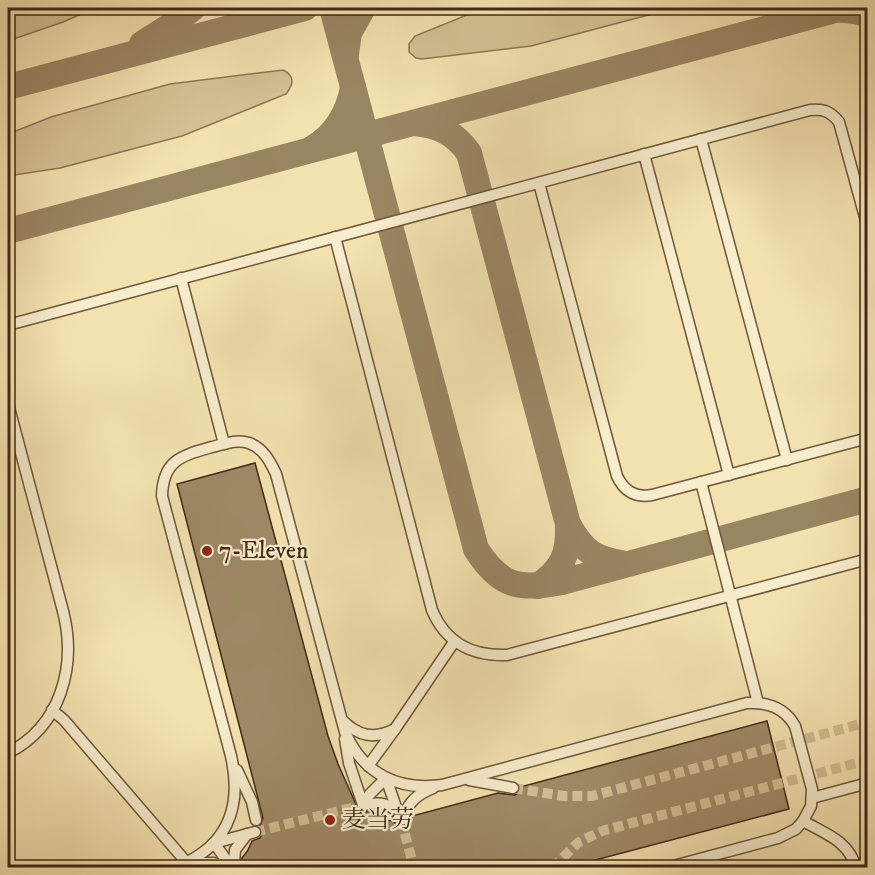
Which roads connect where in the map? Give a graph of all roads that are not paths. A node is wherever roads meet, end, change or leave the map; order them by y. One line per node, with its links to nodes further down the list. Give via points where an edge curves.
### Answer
1 (701, 139): 2 (lane); 4 (lane, via 810,110 831,112 839,122); 11 (lane)
2 (644, 154): 3 (lane); 12 (lane)
3 (539, 183): 5 (lane); 13 (lane, via 621,484 633,494 646,496)
4 (867, 228)
5 (335, 237): 6 (lane); 16 (lane, via 432,609)
6 (181, 278): 7 (lane); 10 (lane)
7 (8, 325)
8 (8, 404): 18 (lane, via 69,639 65,678)
9 (867, 438): 11 (lane)
10 (224, 444): 19 (lane, via 249,443 269,459 276,474); 22 (lane, via 175,460 166,472 162,496)
11 (787, 460): 12 (lane)
12 (729, 475): 13 (lane)
13 (701, 482): 15 (lane)
14 (867, 559): 15 (lane)
15 (730, 596): 16 (lane, via 507,654 482,654); 17 (lane)
16 (454, 642): 20 (lane)
17 (758, 703): 25 (lane, via 734,706); 29 (lane, via 771,705 790,717)
18 (52, 710): 21 (lane, via 32,737); 35 (lane)
19 (341, 719): 20 (lane, via 363,735 378,736); 23 (lane, via 351,745); 30 (lane, via 349,763)
20 (395, 729): 23 (lane)
21 (8, 753)
22 (231, 756): 32 (lane); 34 (lane, via 235,798 227,824)
23 (368, 766): 24 (lane)
24 (387, 778): 27 (lane, via 418,786); 30 (lane); 31 (lane)
25 (463, 779): 27 (lane); 28 (lane)
26 (867, 783): 29 (lane)
27 (442, 785): 31 (lane, via 416,797)
28 (513, 788)
29 (812, 798): 33 (lane)
30 (363, 805): 31 (lane, via 383,803)
31 (401, 817)
32 (256, 820)
33 (804, 821): 38 (lane, via 796,830 778,838); 39 (lane, via 845,846)
34 (214, 843): 35 (lane); 36 (lane); 36 (lane, via 251,833 235,850)
35 (187, 863): 36 (lane); 37 (lane)
36 (230, 865)
37 (172, 867)
38 (666, 867)
39 (856, 867)

